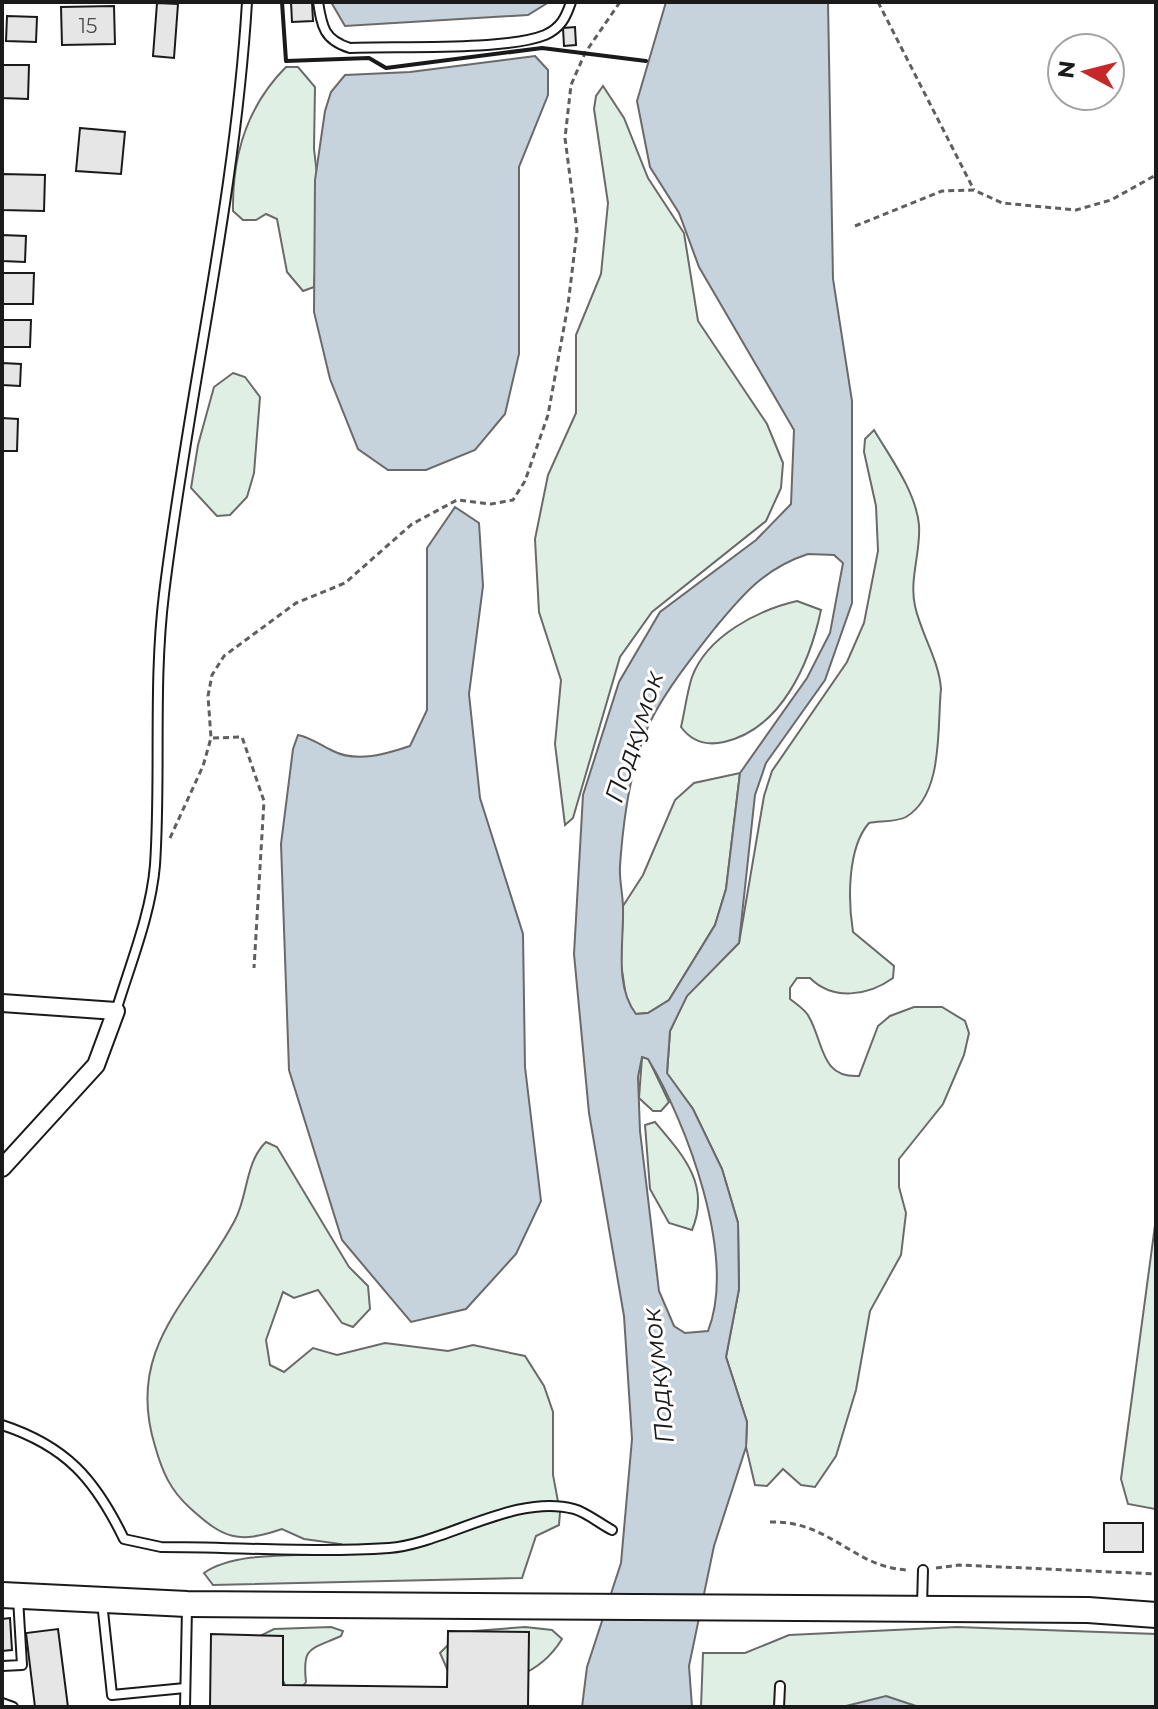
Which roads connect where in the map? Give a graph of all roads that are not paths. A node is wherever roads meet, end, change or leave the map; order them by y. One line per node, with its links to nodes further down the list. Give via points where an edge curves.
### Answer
1 (247, 2): 5 (lane, via 243,67 159,629 155,868)
2 (318, 2): 3 (lane, via 323,31 333,43 350,48 519,42 547,34 565,20)
3 (571, 2)
4 (2, 1003): 5 (street)
5 (116, 1011): 6 (street, via 96,1065)
6 (2, 1168)
7 (2, 1425): 8 (lane, via 50,1444 85,1475 124,1539 161,1547 391,1548 483,1518 536,1509 574,1509)
8 (612, 1530)
9 (923, 1570): 13 (lane)
10 (10, 1596): 11 (street); 15 (lane, via 22,1665)
11 (102, 1601): 12 (street); 17 (lane, via 112,1695)
12 (187, 1604): 13 (street); 17 (lane)
13 (922, 1610): 14 (street)
14 (1156, 1615)
15 (2, 1666)
16 (780, 1686): 21 (lane)
17 (185, 1688): 20 (lane)
18 (2, 1703): 19 (lane)
19 (13, 1707)
20 (185, 1707)
21 (779, 1707)

